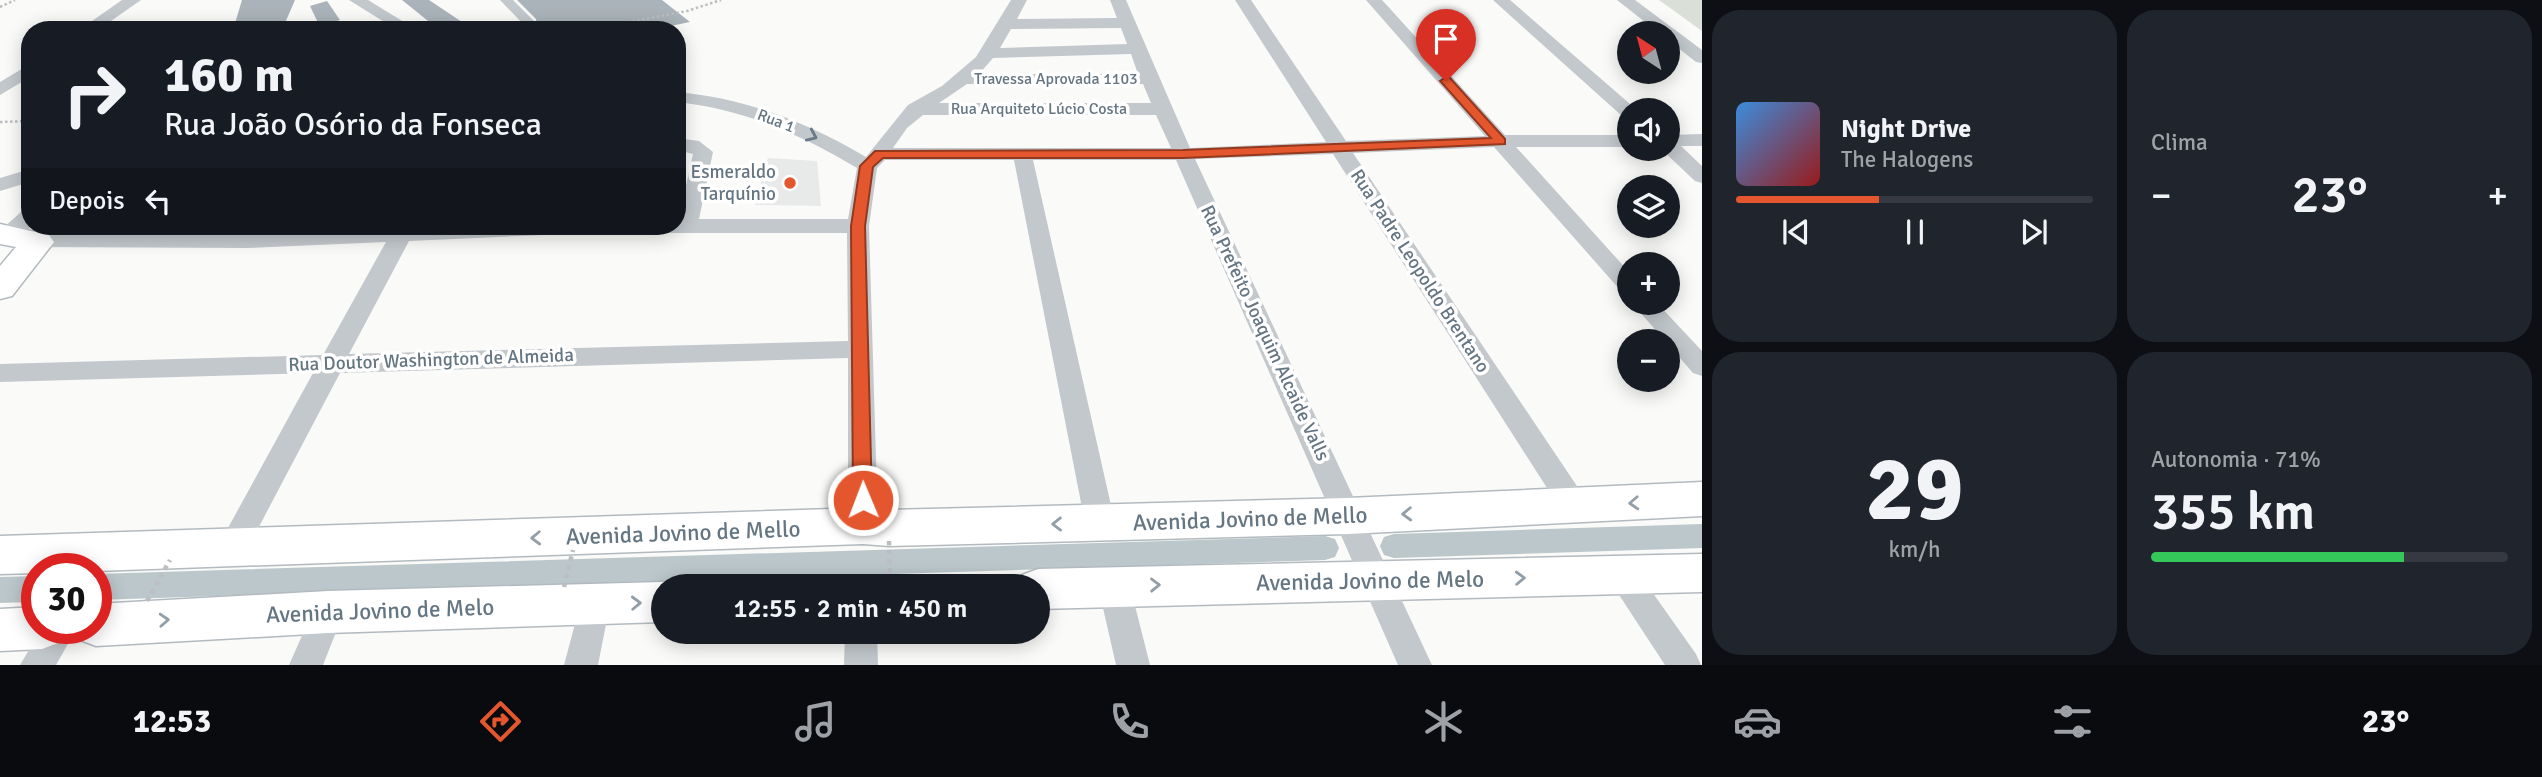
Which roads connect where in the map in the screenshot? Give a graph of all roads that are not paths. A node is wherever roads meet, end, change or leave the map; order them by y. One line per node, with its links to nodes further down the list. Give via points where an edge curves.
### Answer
1 (133, 0): 10 (street)
2 (357, 0): 11 (street)
3 (506, 0): 12 (street)
4 (1019, 0): 14 (street)
5 (1118, 0): 13 (street, Rua Prefeito Joaquim Alcaide Valls)
6 (1243, 0): 31 (street, Rua Padre Leopoldo Brentano)
7 (1374, 0): 26 (street)
8 (1501, 0): 23 (street)
9 (1625, 0): 17 (street)
10 (101, 21)
11 (393, 21)
12 (527, 21)
13 (1126, 23): 14 (street); 15 (street, Rua Prefeito Joaquim Alcaide Valls)
14 (1005, 24): 16 (street)
15 (1137, 49): 16 (street); 20 (street, Rua Prefeito Joaquim Alcaide Valls)
16 (987, 53): 19 (street)
17 (1702, 58)
18 (21, 75): 21 (street)
19 (962, 79): 20 (street, Travessa Aprovada 1103); 24 (street)
20 (1149, 79): 25 (street, Rua Prefeito Joaquim Alcaide Valls)
21 (0, 90)
22 (686, 98): 35 (street, Rua 1, one-way to 35, via 771,118)
23 (1617, 102)
24 (915, 109): 25 (street, Rua Arquiteto Lúcio Costa); 35 (street, via 890,133)
25 (1163, 109): 33 (street, Rua Prefeito Joaquim Alcaide Valls)
26 (1501, 141): 27 (street); 31 (street); 43 (street)
27 (1617, 141)
28 (1702, 141): 29 (street)
29 (1680, 142)
30 (686, 145): 40 (street, via 703,152)
31 (1340, 148): 33 (street); 51 (street, Rua Padre Leopoldo Brentano)
32 (1022, 153): 33 (street); 35 (street); 53 (street)
33 (1183, 154): 52 (street, Rua Prefeito Joaquim Alcaide Valls)
34 (1680, 155): 36 (street)
35 (873, 160): 39 (street)
36 (1702, 177)
37 (21, 178): 38 (street)
38 (0, 185)
39 (858, 226): 40 (street); 46 (street)
40 (687, 227)
41 (19, 232): 44 (main road)
42 (397, 235): 47 (street)
43 (1617, 272)
44 (0, 288)
45 (1655, 315): 48 (street)
46 (861, 349): 47 (street, Rua Doutor Washington de Almeida); 54 (street)
47 (331, 363): 49 (street, Rua Doutor Washington de Almeida); 55 (street)
48 (1702, 367)
49 (0, 373)
50 (1702, 499): 51 (main road, Avenida Jovino de Mello, one-way to 51)
51 (1574, 506): 52 (main road, Avenida Jovino de Mello, one-way to 52)
52 (1348, 516): 53 (main road, Avenida Jovino de Mello); 59 (street, Rua Prefeito Joaquim Alcaide Valls)
53 (1100, 523): 54 (main road, Avenida Jovino de Mello, one-way to 54, via 889,528)
54 (876, 533): 55 (main road, Avenida Jovino de Mello, one-way to 55)
55 (232, 548): 56 (main road, Avenida Jovino de Mello)
56 (0, 555)
57 (1702, 573): 58 (main road, Avenida Jovino de Melo)
58 (1622, 575): 59 (main road, Avenida Jovino de Melo, one-way to 58); 76 (street)
59 (1378, 582): 60 (main road, Avenida Jovino de Melo, one-way to 59); 75 (street, Rua Prefeito Joaquim Alcaide Valls)
60 (1114, 586): 61 (main road, Avenida Jovino de Melo); 74 (street)
61 (1050, 589)
62 (579, 596): 63 (main road, Avenida Jovino de Melo, one-way to 63); 64 (main road, Avenida Jovino de Melo); 72 (street)
63 (651, 601)
64 (328, 612): 65 (main road, Avenida Jovino de Melo, one-way to 64); 71 (street)
65 (112, 624)
66 (21, 629): 67 (main road)
67 (0, 630)
68 (51, 644): 70 (street)
69 (861, 644): 73 (street)
70 (37, 665)
71 (306, 665)
72 (581, 665)
73 (861, 665)
74 (1133, 665)
75 (1415, 665)
76 (1684, 665)

